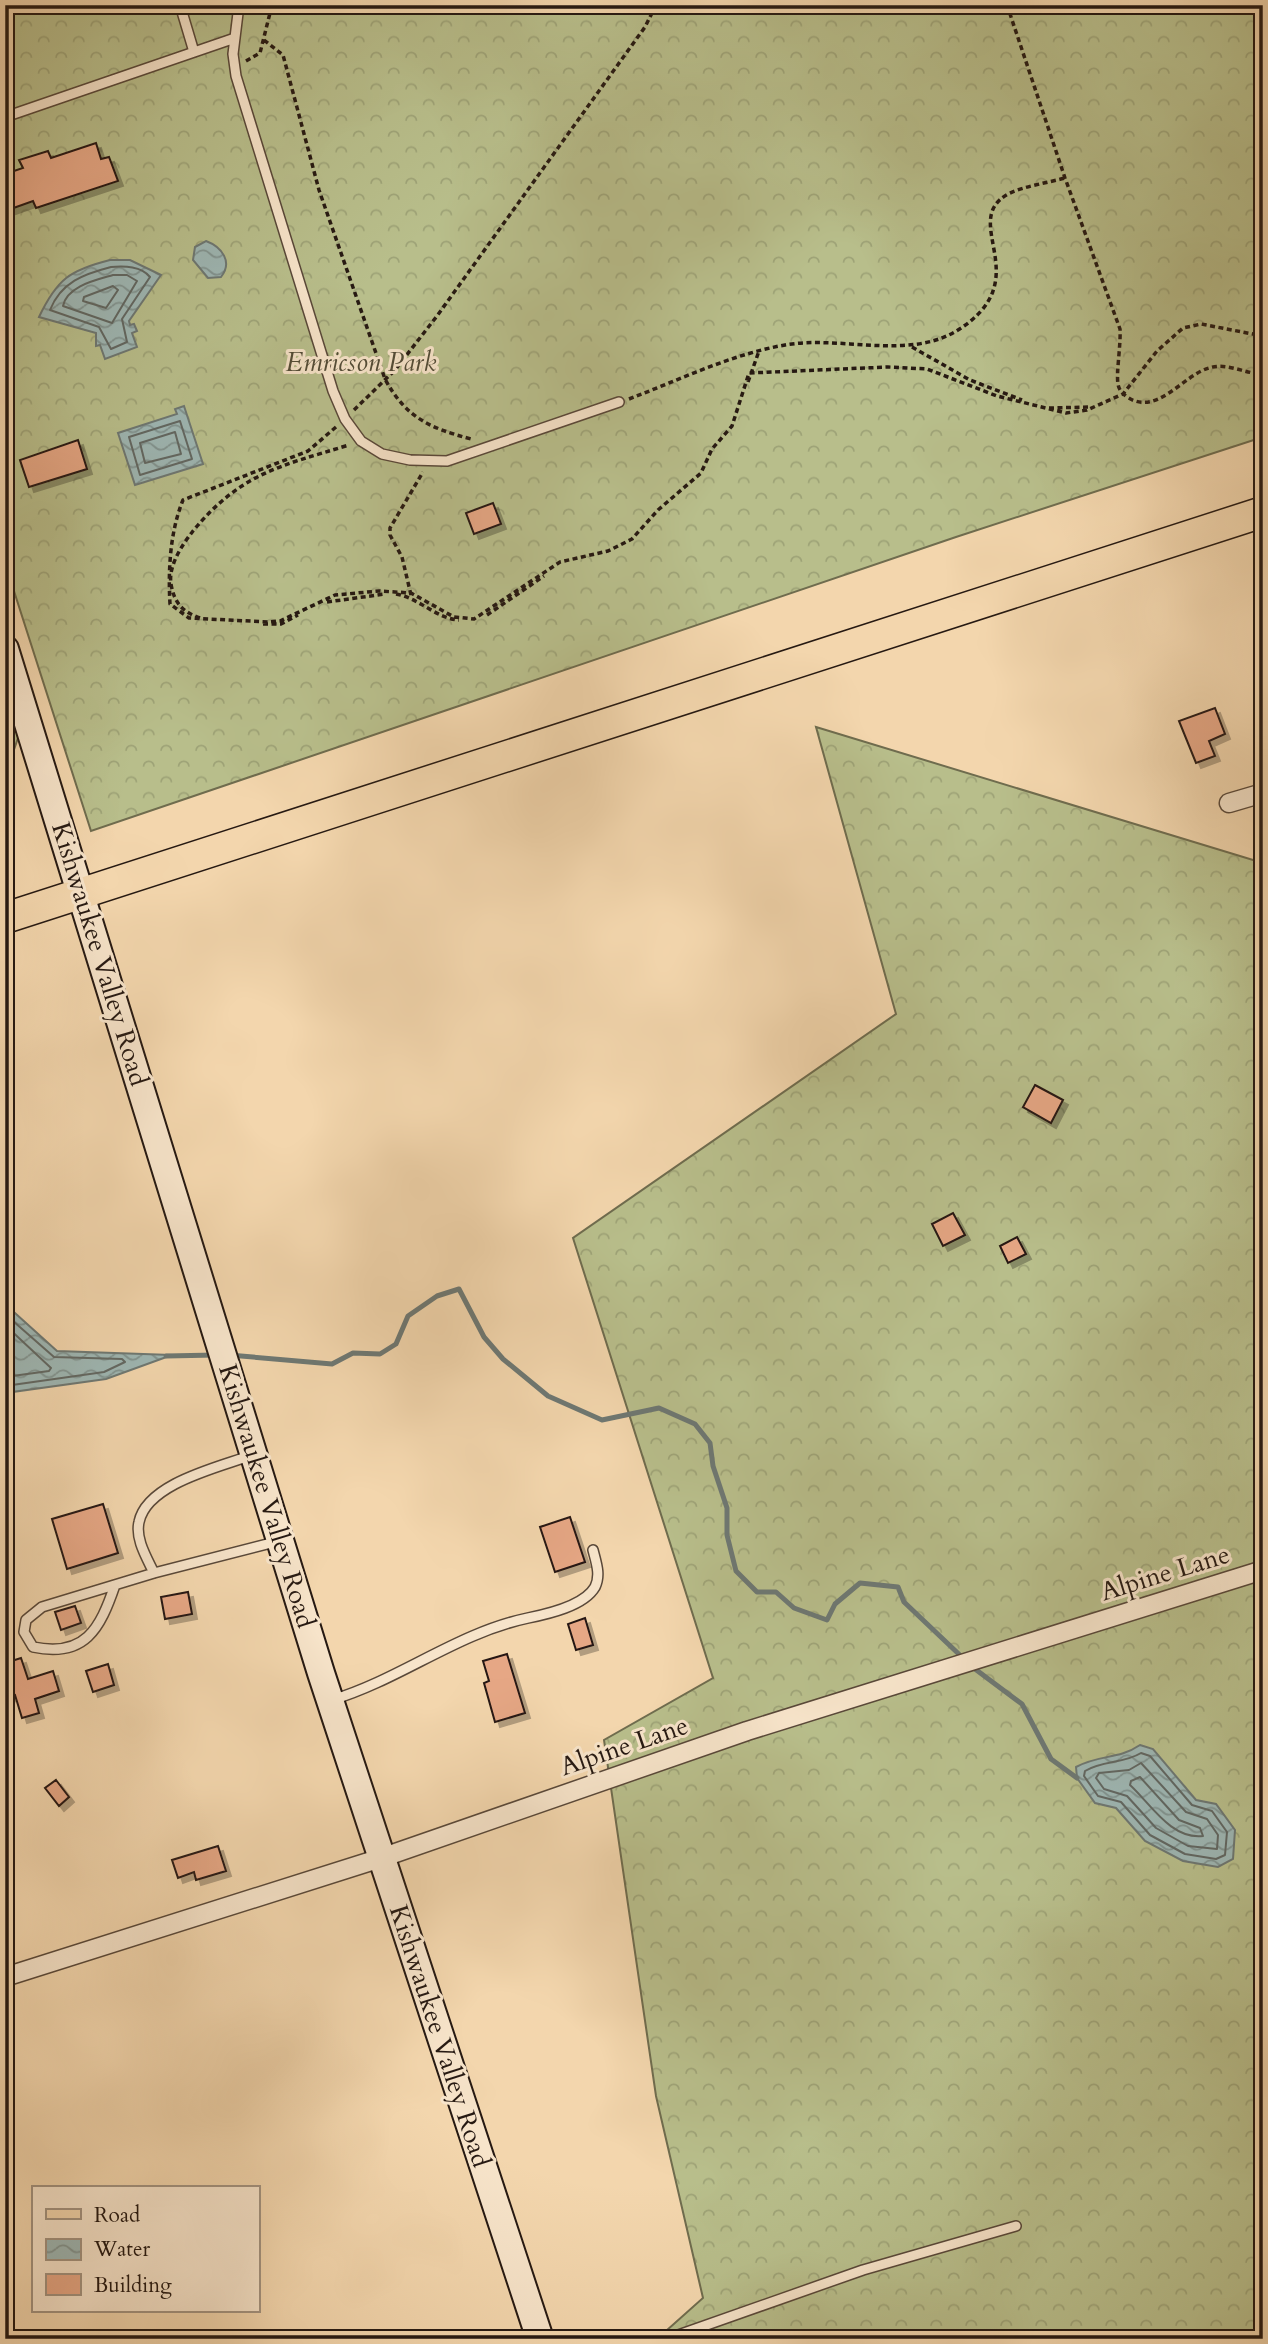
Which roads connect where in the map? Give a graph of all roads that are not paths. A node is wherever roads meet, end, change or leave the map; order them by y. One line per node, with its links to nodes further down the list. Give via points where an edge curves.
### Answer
1 (180, 5): 4 (lane)
2 (239, 5): 3 (lane)
3 (235, 38): 4 (lane); 6 (lane, via 234,66 333,391 361,441 382,454 447,461)
4 (194, 52): 5 (lane)
5 (5, 117)
6 (619, 402)
7 (1263, 512): 11 (main road)
8 (5, 649): 11 (street, Kishwaukee Valley Road)
9 (1263, 793): 10 (street)
10 (1229, 803)
11 (82, 892): 12 (main road); 13 (street, Kishwaukee Valley Road)
12 (5, 918)
13 (254, 1455): 14 (street, Kishwaukee Valley Road); 17 (lane, via 155,1495 139,1521 139,1540)
14 (280, 1540): 17 (lane); 19 (street, Kishwaukee Valley Road)
15 (593, 1550): 19 (lane, via 598,1570 594,1587 583,1598 485,1630 380,1683)
16 (1263, 1570): 20 (street, Alpine Lane, via 747,1731)
17 (154, 1573): 18 (lane)
18 (115, 1585): 18 (lane, via 41,1607 26,1620 24,1632 33,1647 51,1651 90,1638 104,1618)
19 (330, 1701): 20 (street, Kishwaukee Valley Road)
20 (381, 1858): 21 (street, Alpine Lane); 23 (street, Kishwaukee Valley Road)
21 (5, 1977)
22 (1016, 2226): 24 (lane, via 863,2270)
23 (541, 2339)
24 (667, 2339)

